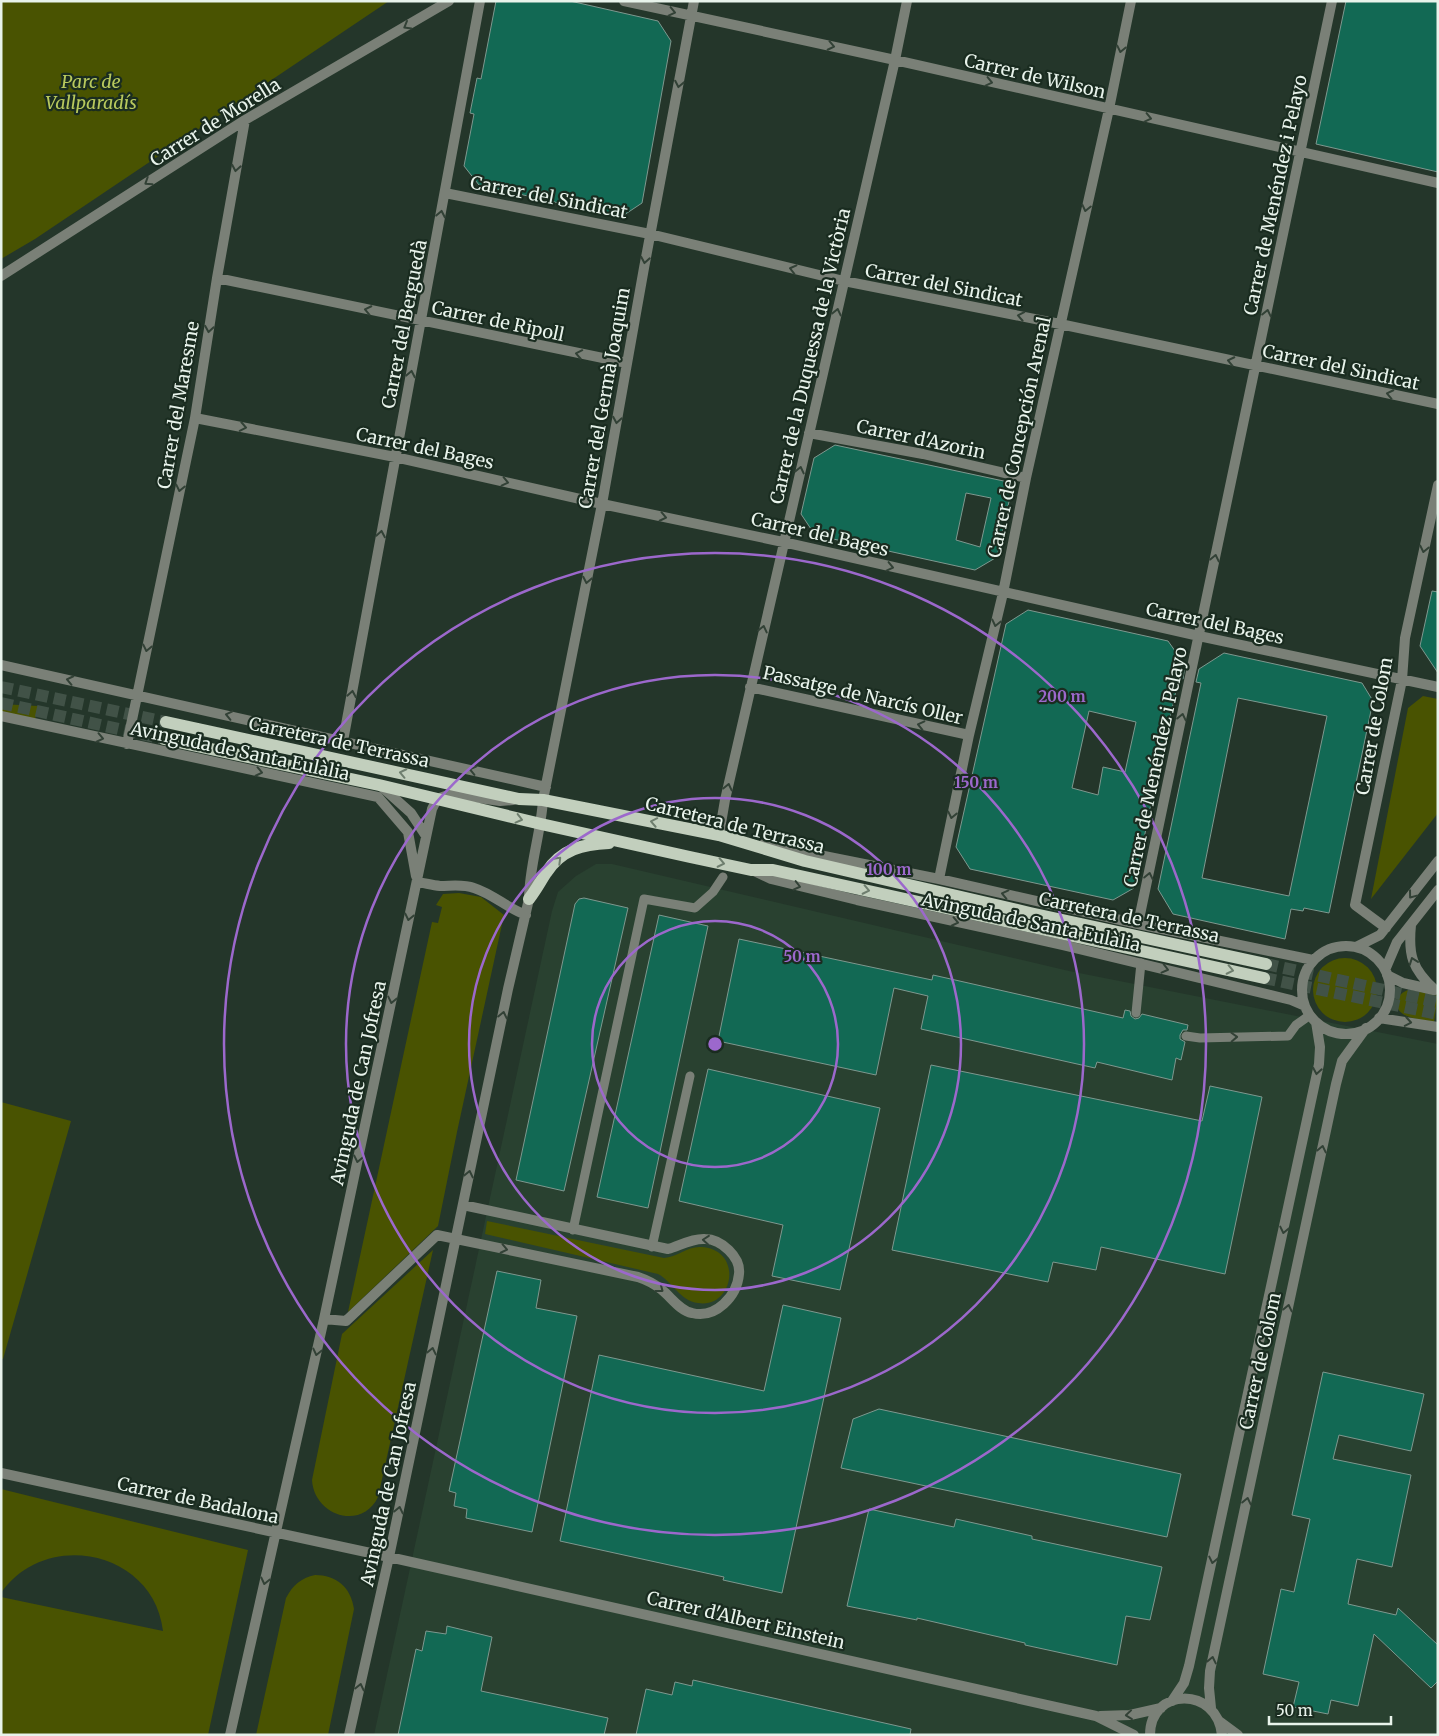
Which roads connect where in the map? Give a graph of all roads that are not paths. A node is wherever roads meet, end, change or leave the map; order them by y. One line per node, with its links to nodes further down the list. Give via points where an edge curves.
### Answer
1 (449, 1): 11 (street, Carrer de Morella, one-way to 11)
2 (480, 1): 14 (street, Carrer del Berguedà)
3 (624, 1): 8 (street, Carrer de Wilson, one-way to 8)
4 (694, 1): 8 (street, Carrer del Germà Joaquim)
5 (907, 1): 9 (street, Carrer de la Duquessa de la Victòria)
6 (1131, 1): 10 (street, Carrer de Concepción Arenal, one-way to 10)
7 (1332, 1): 12 (street, Carrer de Menéndez i Pelayo)
8 (691, 17): 9 (street, Carrer de Wilson, one-way to 9); 15 (street, Carrer del Germà Joaquim, one-way to 15)
9 (895, 60): 10 (street, Carrer de Wilson, one-way to 10); 18 (street, Carrer de la Duquessa de la Victòria)
10 (1109, 109): 12 (street, Carrer de Wilson, one-way to 12); 20 (street, Carrer de Concepción Arenal, one-way to 20)
11 (245, 120): 16 (street, Carrer de Morella, one-way to 16); 17 (street, Carrer del Maresme, one-way to 17)
12 (1300, 153): 13 (street, Carrer de Wilson); 22 (street, Carrer de Menéndez i Pelayo, one-way to 12)
13 (1438, 183)
14 (445, 192): 15 (street, Carrer del Sindicat); 19 (street, Carrer del Berguedà, one-way to 14)
15 (650, 234): 18 (street, Carrer del Sindicat, one-way to 15); 21 (street, Carrer del Germà Joaquim, one-way to 21)
16 (1, 276)
17 (217, 278): 19 (street, Carrer de Ripoll, one-way to 17); 24 (street, Carrer del Maresme, one-way to 24)
18 (844, 281): 20 (street, Carrer del Sindicat, one-way to 18); 25 (street, Carrer de la Duquessa de la Victòria, one-way to 18)
19 (421, 321): 21 (street, Carrer de Ripoll, one-way to 19); 26 (street, Carrer del Berguedà, one-way to 19)
20 (1060, 324): 22 (street, Carrer del Sindicat, one-way to 20); 27 (street, Carrer de Concepción Arenal)
21 (627, 363): 29 (street, Carrer del Germà Joaquim, one-way to 29)
22 (1256, 366): 23 (street, Carrer del Sindicat, one-way to 22); 32 (street, Carrer de Menéndez i Pelayo, one-way to 22)
23 (1438, 404)
24 (195, 418): 26 (street, Carrer del Bages, one-way to 26); 37 (street, Carrer del Maresme, one-way to 37)
25 (809, 432): 27 (street, Carrer d'Azorin); 30 (street, Carrer de la Duquessa de la Victòria, one-way to 25)
26 (395, 458): 29 (street, Carrer del Bages, one-way to 29); 42 (street, Carrer del Berguedà, one-way to 26)
27 (1026, 478): 31 (street, Carrer de Concepción Arenal)
28 (1438, 485): 34 (street, Carrer de Colom, one-way to 34, via 1405,638)
29 (602, 504): 30 (street, Carrer del Bages, one-way to 30); 46 (street, Carrer del Germà Joaquim, one-way to 46)
30 (783, 542): 31 (street, Carrer del Bages, one-way to 31); 35 (street, Carrer de la Duquessa de la Victòria, one-way to 30)
31 (1003, 592): 32 (street, Carrer del Bages); 40 (street, Carrer de Concepción Arenal, one-way to 40)
32 (1199, 636): 34 (street, Carrer del Bages); 62 (street, Carrer de Menéndez i Pelayo, one-way to 32)
33 (1, 665): 37 (street, Avinguda de Santa Eulàlia, one-way to 33)
34 (1402, 680): 36 (street, Carrer del Bages); 64 (street, Carrer de Colom, via 1355,905)
35 (750, 687): 40 (street, Passatge de Narcís Oller, one-way to 35); 51 (street, Carrer de la Duquessa de la Victòria, one-way to 35)
36 (1438, 687)
37 (137, 694): 42 (street, Avinguda de Santa Eulàlia, one-way to 37); 43 (street)
38 (1, 716): 43 (street, Avinguda de Santa Eulàlia, one-way to 43)
39 (166, 722): 48 (main road, Carretera de Terrassa, one-way to 39)
40 (969, 735): 57 (street, Carrer de Concepción Arenal, one-way to 57)
41 (164, 739): 45 (main road, Carretera de Terrassa)
42 (343, 742): 44 (street, Avinguda de Santa Eulàlia, one-way to 42)
43 (127, 744): 58 (street, Avinguda de Santa Eulàlia, one-way to 58, via 378,797 408,832)
44 (520, 781): 46 (street, Avinguda de Santa Eulàlia); 49 (street, Avinguda de Santa Eulàlia)
45 (379, 785): 47 (main road, Carretera de Terrassa); 52 (street, via 412,813)
46 (546, 787): 49 (street, Carrer del Germà Joaquim)
47 (437, 799): 48 (street, via 451,794 500,802); 50 (main road, Carretera de Terrassa, one-way to 50); 52 (street, Avinguda de Can Jofresa)
48 (519, 799): 49 (main road, Carretera de Terrassa)
49 (544, 800): 50 (street, Avinguda de Can Jofresa); 51 (main road, Carretera de Terrassa, one-way to 49)
50 (542, 824): 53 (main road, Carretera de Terrassa); 60 (street, Avinguda de Can Jofresa)
51 (719, 835): 57 (street, Avinguda de Santa Eulàlia); 68 (main road, Carretera de Terrassa, via 815,863)
52 (426, 836): 58 (street, Avinguda de Can Jofresa)
53 (627, 842): 55 (main road, Carretera de Terrassa, one-way to 55); 60 (main road, one-way to 53, via 562,854 581,845)
54 (1438, 861): 64 (street, one-way to 64)
55 (751, 870): 67 (street, Avinguda de Santa Eulàlia, one-way to 67, via 771,880); 70 (main road, Carretera de Terrassa, one-way to 70, via 773,870)
56 (723, 877): 80 (lane, via 714,892 695,908 644,899)
57 (939, 879): 62 (street, Avinguda de Santa Eulàlia, one-way to 57)
58 (417, 882): 61 (street, via 473,888); 83 (street, Avinguda de Can Jofresa, one-way to 83)
59 (1438, 890): 63 (street)
60 (529, 899): 61 (street, Avinguda de Can Jofresa)
61 (526, 915): 79 (street, Avinguda de Can Jofresa, one-way to 61)
62 (1138, 924): 66 (street, Avinguda de Santa Eulàlia)
63 (1411, 925): 69 (street, via 1394,948); 71 (street, one-way to 63, via 1418,972 1412,959)
64 (1386, 928): 65 (street, via 1369,942)
65 (1356, 947): 66 (street, via 1333,948); 69 (street, via 1372,955)
66 (1313, 960): 73 (street, via 1303,977 1302,987)
67 (1141, 963): 72 (lane); 73 (street, Avinguda de Santa Eulàlia, one-way to 73, via 1291,1000)
68 (1266, 964)
69 (1386, 973): 71 (street, via 1403,983); 74 (street, via 1388,1002)
70 (1264, 978)
71 (1436, 990)
72 (1136, 1012)
73 (1310, 1014): 75 (street, via 1325,1028 1335,1032 1346,1034); 77 (lane, one-way to 73, via 1288,1036); 87 (street, Carrer de Colom, one-way to 87, via 1320,1047 1319,1064 1190,1666)
74 (1379, 1018): 75 (street); 76 (street, one-way to 76)
75 (1366, 1028): 89 (street, Carrer de Colom, one-way to 75, via 1210,1671 1336,1084 1342,1061)
76 (1438, 1028)
77 (1186, 1036)
78 (690, 1076): 82 (lane)
79 (463, 1206): 80 (street); 81 (street, Avinguda de Can Jofresa)
80 (573, 1230): 82 (street)
81 (456, 1239): 82 (street, one-way to 82, via 638,1277 658,1286 686,1312 694,1314 718,1309 734,1291 739,1273 737,1262 717,1242 693,1240 668,1250); 83 (street, via 437,1235 346,1321); 86 (street, Avinguda de Can Jofresa, one-way to 81)
82 (652, 1247)
83 (324, 1320): 85 (street, Avinguda de Can Jofresa, one-way to 85)
84 (1, 1473): 85 (street, Carrer de Badalona)
85 (276, 1533): 86 (street, Carrer de Badalona); 92 (street, Avinguda de Can Jofresa, one-way to 92)
86 (389, 1557): 90 (street, Carrer d'Albert Einstein); 93 (street, Avinguda de Can Jofresa, one-way to 86)
87 (1172, 1701): 88 (street); 89 (street, via 1188,1698)
88 (1161, 1708): 90 (street, Carrer d'Albert Einstein, one-way to 90, via 1130,1715); 95 (street, via 1151,1723)
89 (1211, 1708): 91 (street)
90 (1096, 1716): 94 (street, Carrer d'Albert Einstein)
91 (1219, 1721): 96 (street); 97 (street)
92 (230, 1735)
93 (349, 1735)
94 (1134, 1735)
95 (1150, 1735)
96 (1222, 1735)
97 (1238, 1735)

